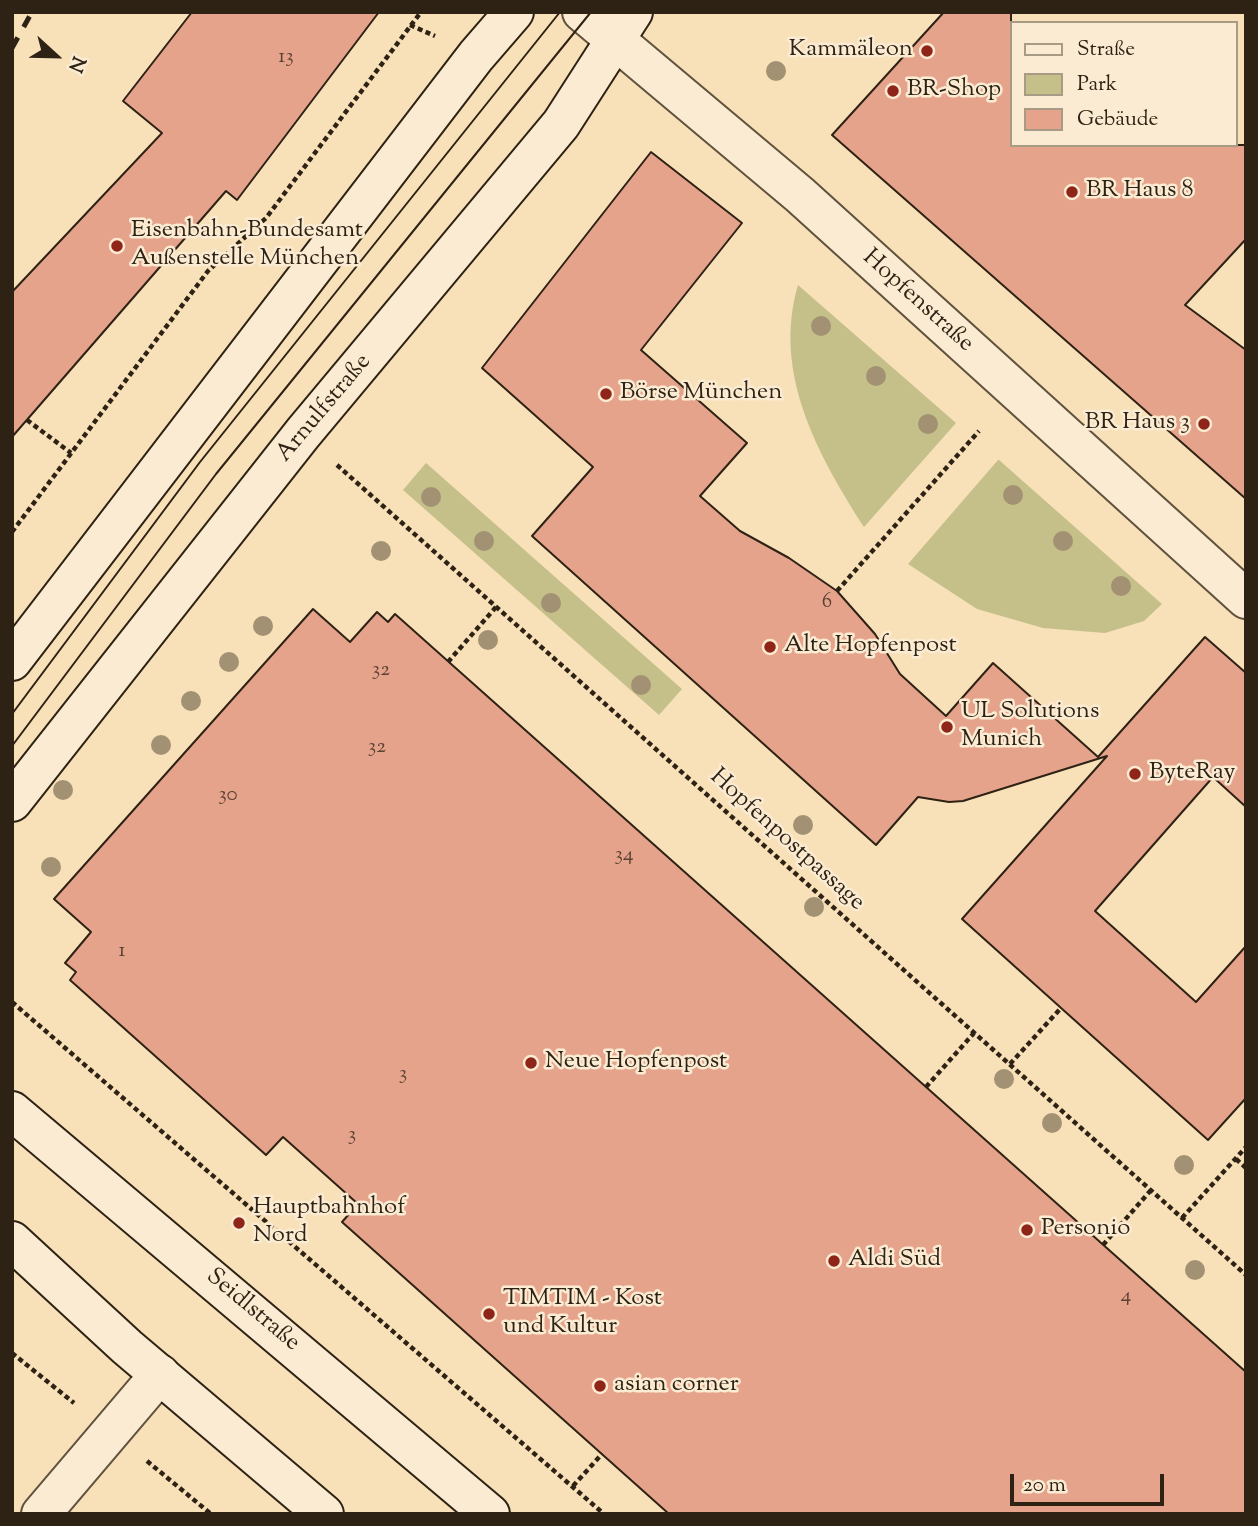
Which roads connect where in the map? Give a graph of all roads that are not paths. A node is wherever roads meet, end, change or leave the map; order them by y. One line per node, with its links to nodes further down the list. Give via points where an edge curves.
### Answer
1 (514, 12): 5 (street)
2 (582, 12): 3 (street, Hopfenstraße)
3 (624, 26): 4 (street, Hopfenstraße, via 800,195); 6 (street, Arnulfstraße, via 561,124 303,433)
4 (1246, 599)
5 (12, 661)
6 (12, 802)
7 (12, 1111): 12 (street, Seidlstraße)
8 (12, 1241): 9 (street)
9 (160, 1374): 10 (street); 11 (street)
10 (41, 1514)
11 (324, 1514)
12 (490, 1514)

